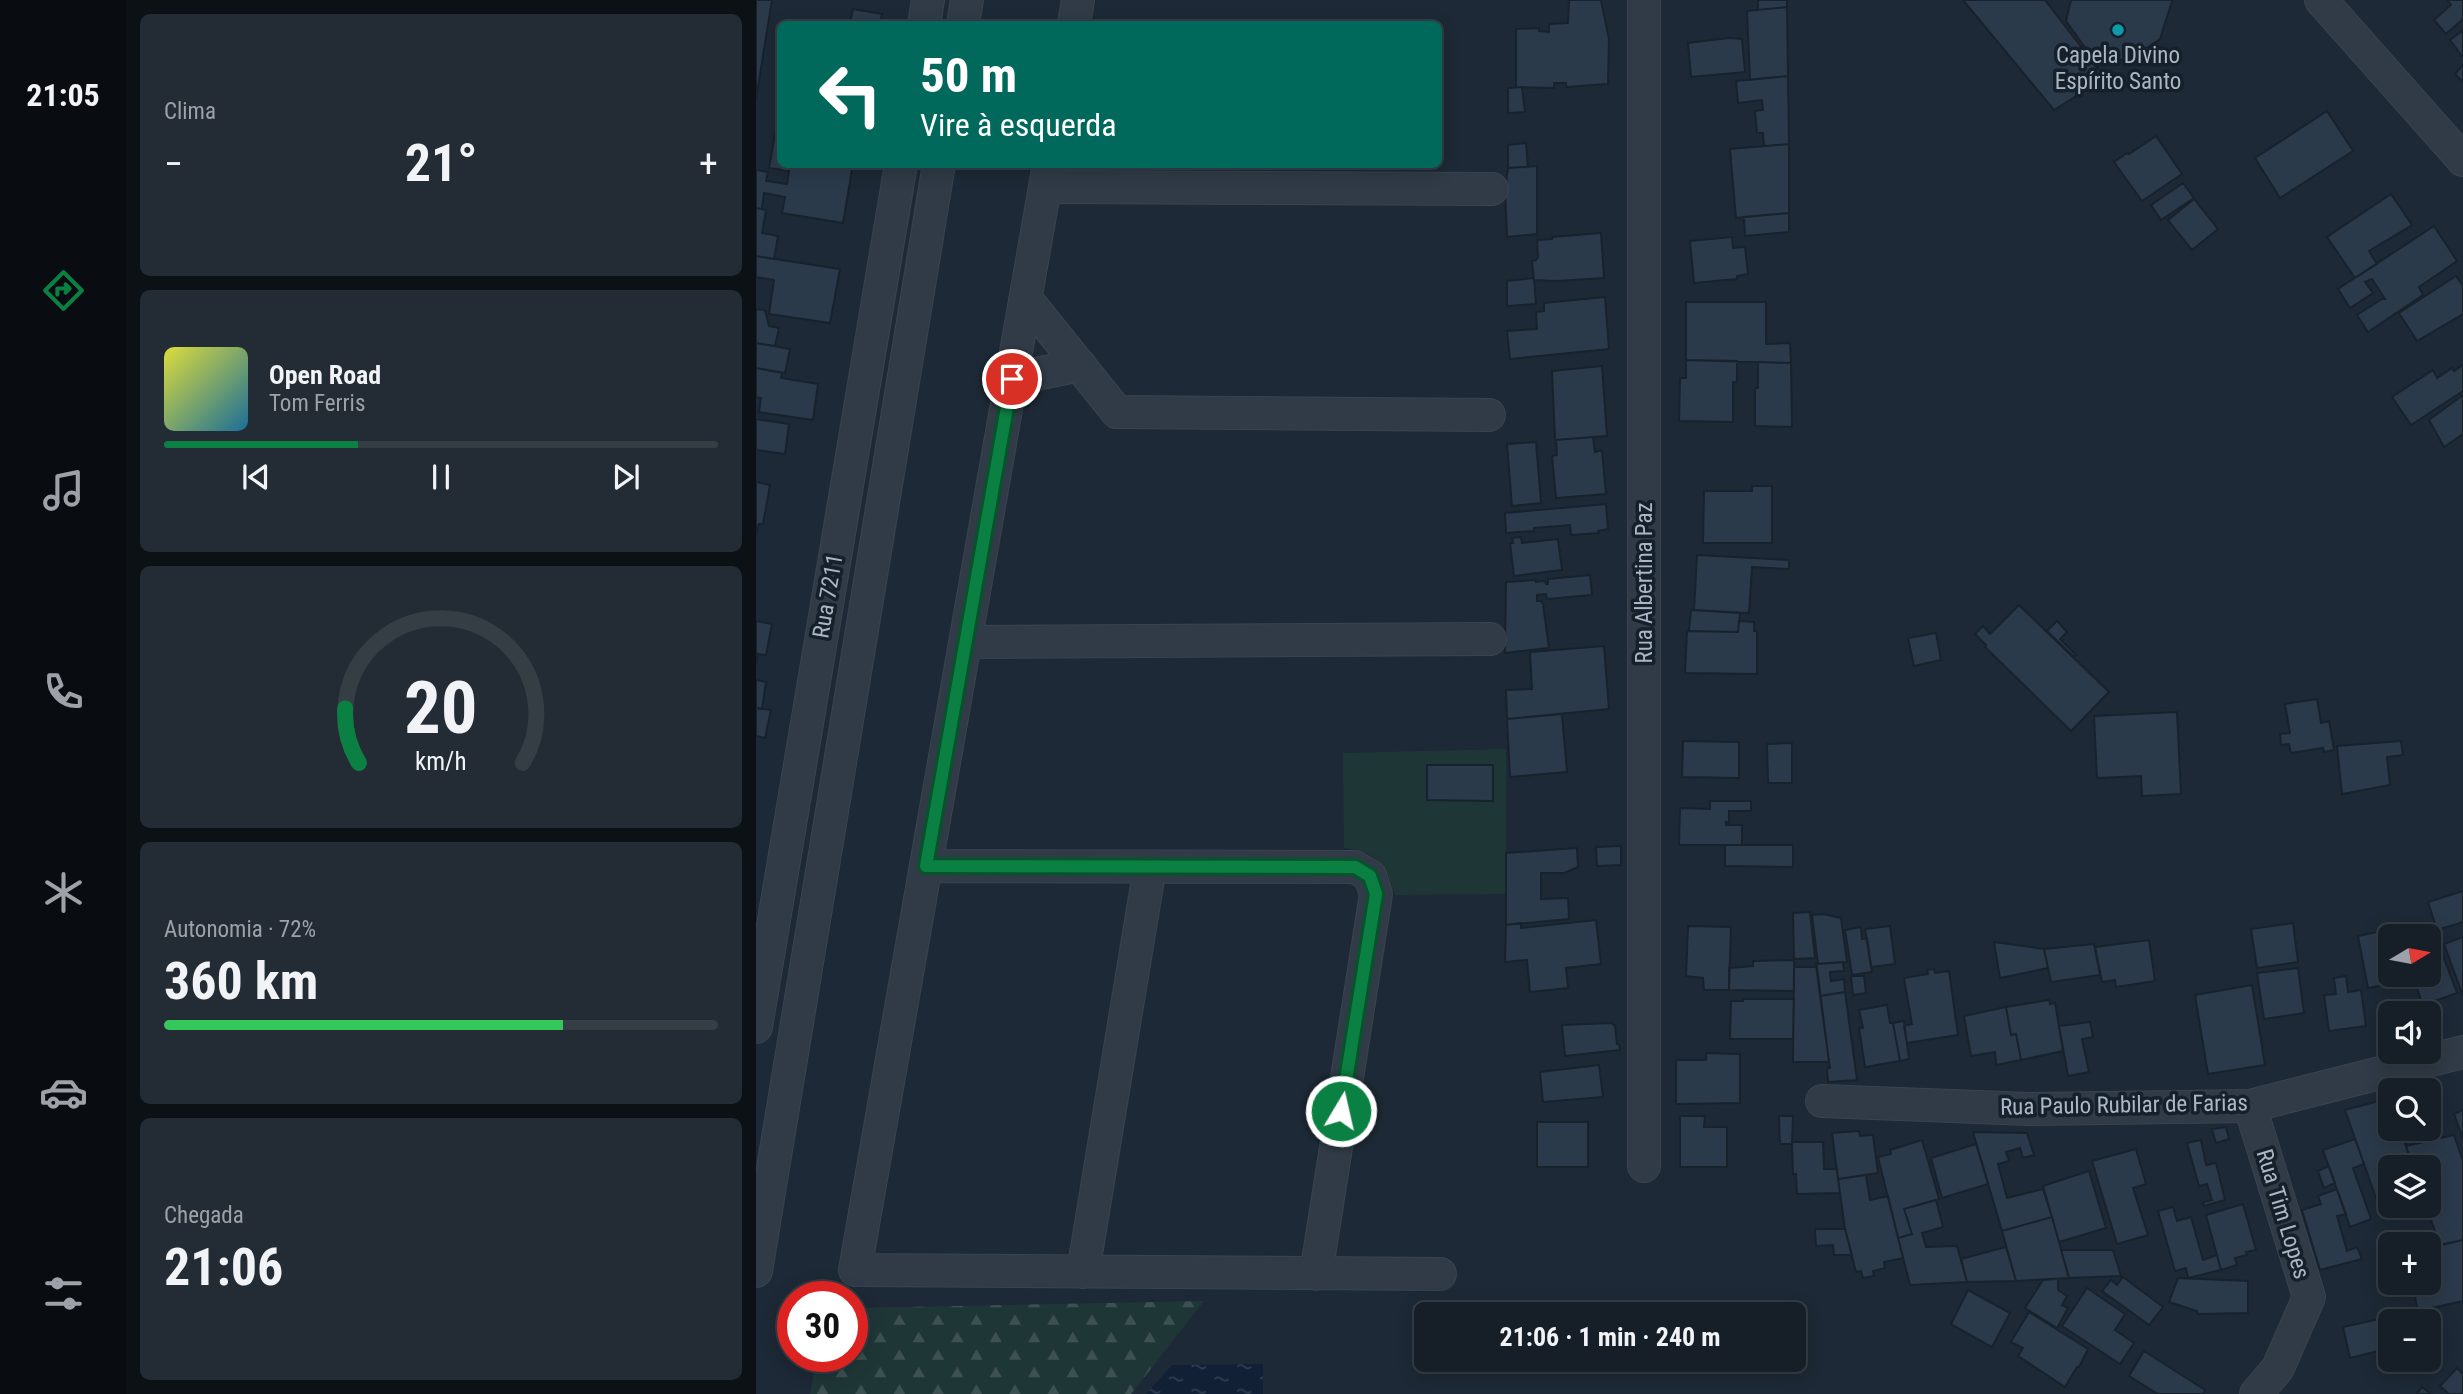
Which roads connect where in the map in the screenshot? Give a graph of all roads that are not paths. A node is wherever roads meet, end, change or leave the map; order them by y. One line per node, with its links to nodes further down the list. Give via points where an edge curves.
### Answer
1 (928, 0): 6 (street)
2 (967, 0): 7 (street)
3 (1078, 0): 8 (street)
4 (1644, 0): 26 (street, Rua Albertina Paz)
5 (2321, 0): 9 (street)
6 (924, 21)
7 (964, 21)
8 (1074, 21)
9 (2463, 160)
10 (900, 168): 22 (street, Rua 7211)
11 (938, 168): 27 (street)
12 (1047, 176): 13 (street); 14 (street)
13 (1492, 189)
14 (1026, 299): 15 (street); 16 (street)
15 (1080, 365): 16 (street); 17 (street, via 1117,412)
16 (1012, 379): 19 (street)
17 (1489, 415)
18 (1490, 639): 19 (street)
19 (966, 642): 20 (street)
20 (926, 866): 21 (street); 28 (street, via 855,1270)
21 (1150, 867): 28 (street); 29 (street, via 1355,867 1370,876 1376,894)
22 (756, 1027)
23 (2463, 1052): 25 (street, Rua Paulo Rubilar de Farias)
24 (1822, 1101): 25 (street, Rua Paulo Rubilar de Farias, via 2029,1109)
25 (2250, 1106): 31 (street, Rua Tim Lopes, via 2309,1297 2278,1368)
26 (1644, 1166)
27 (756, 1270)
28 (1083, 1272): 29 (street)
29 (1315, 1274): 30 (street)
30 (1440, 1274)
31 (2256, 1394)

